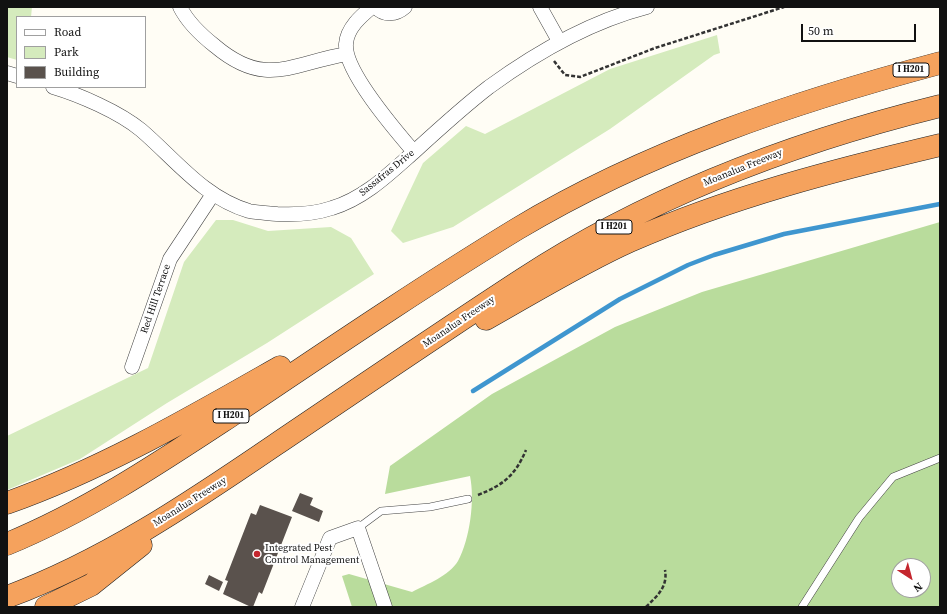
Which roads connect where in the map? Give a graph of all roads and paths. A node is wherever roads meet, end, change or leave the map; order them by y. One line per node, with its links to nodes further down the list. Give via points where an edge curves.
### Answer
1 (180, 7): 10 (street, via 199,33 244,66 280,71)
2 (372, 7): 10 (street, via 348,34)
3 (376, 7): 4 (street, via 390,14)
4 (405, 7)
5 (540, 7): 8 (street)
6 (647, 7): 8 (street, Sassafras Drive)
7 (784, 7): 9 (path, via 656,48 580,77 565,75)
8 (559, 41): 9 (street, Sassafras Drive)
9 (546, 49): 17 (street, Sassafras Drive, via 512,70 467,104)
10 (347, 54): 17 (street, via 366,92)
11 (940, 59): 13 (highway)
12 (940, 63): 13 (highway, I H201)
13 (882, 78): 21 (highway, I H201, via 805,102 671,152 586,191)
14 (56, 88): 19 (street, Sassafras Drive, via 83,98 139,128)
15 (940, 106): 23 (highway, Moanalua Freeway / I H201, via 860,127 791,150 732,171 663,202 594,237 526,277)
16 (940, 145): 20 (highway, via 841,168)
17 (414, 152): 19 (street, Sassafras Drive, via 363,194 332,208 299,214 252,212 236,207)
18 (940, 153): 20 (highway, via 843,172)
19 (212, 194): 22 (street, Red Hill Terrace, via 170,259)
20 (730, 202): 23 (highway, via 629,242 563,275)
21 (446, 273): 28 (highway, via 166,431 87,469); 30 (highway, I H201, via 115,491 37,532)
22 (132, 367)
23 (321, 414): 26 (highway, Moanalua Freeway / I H201)
24 (526, 450): 27 (path, via 512,476 490,490)
25 (940, 458): 37 (lane, via 893,477 859,518)
26 (204, 493): 32 (highway, Moanalua Freeway / I H201, via 114,548 59,576); 33 (highway, via 91,586)
27 (468, 499): 29 (lane, via 430,507 381,511)
28 (7, 503)
29 (358, 528): 34 (street, via 330,538); 35 (street)
30 (7, 544)
31 (665, 570): 36 (path, via 666,579 658,595)
32 (7, 597)
33 (46, 607)
34 (302, 607)
35 (384, 607)
36 (646, 607)
37 (802, 607)

